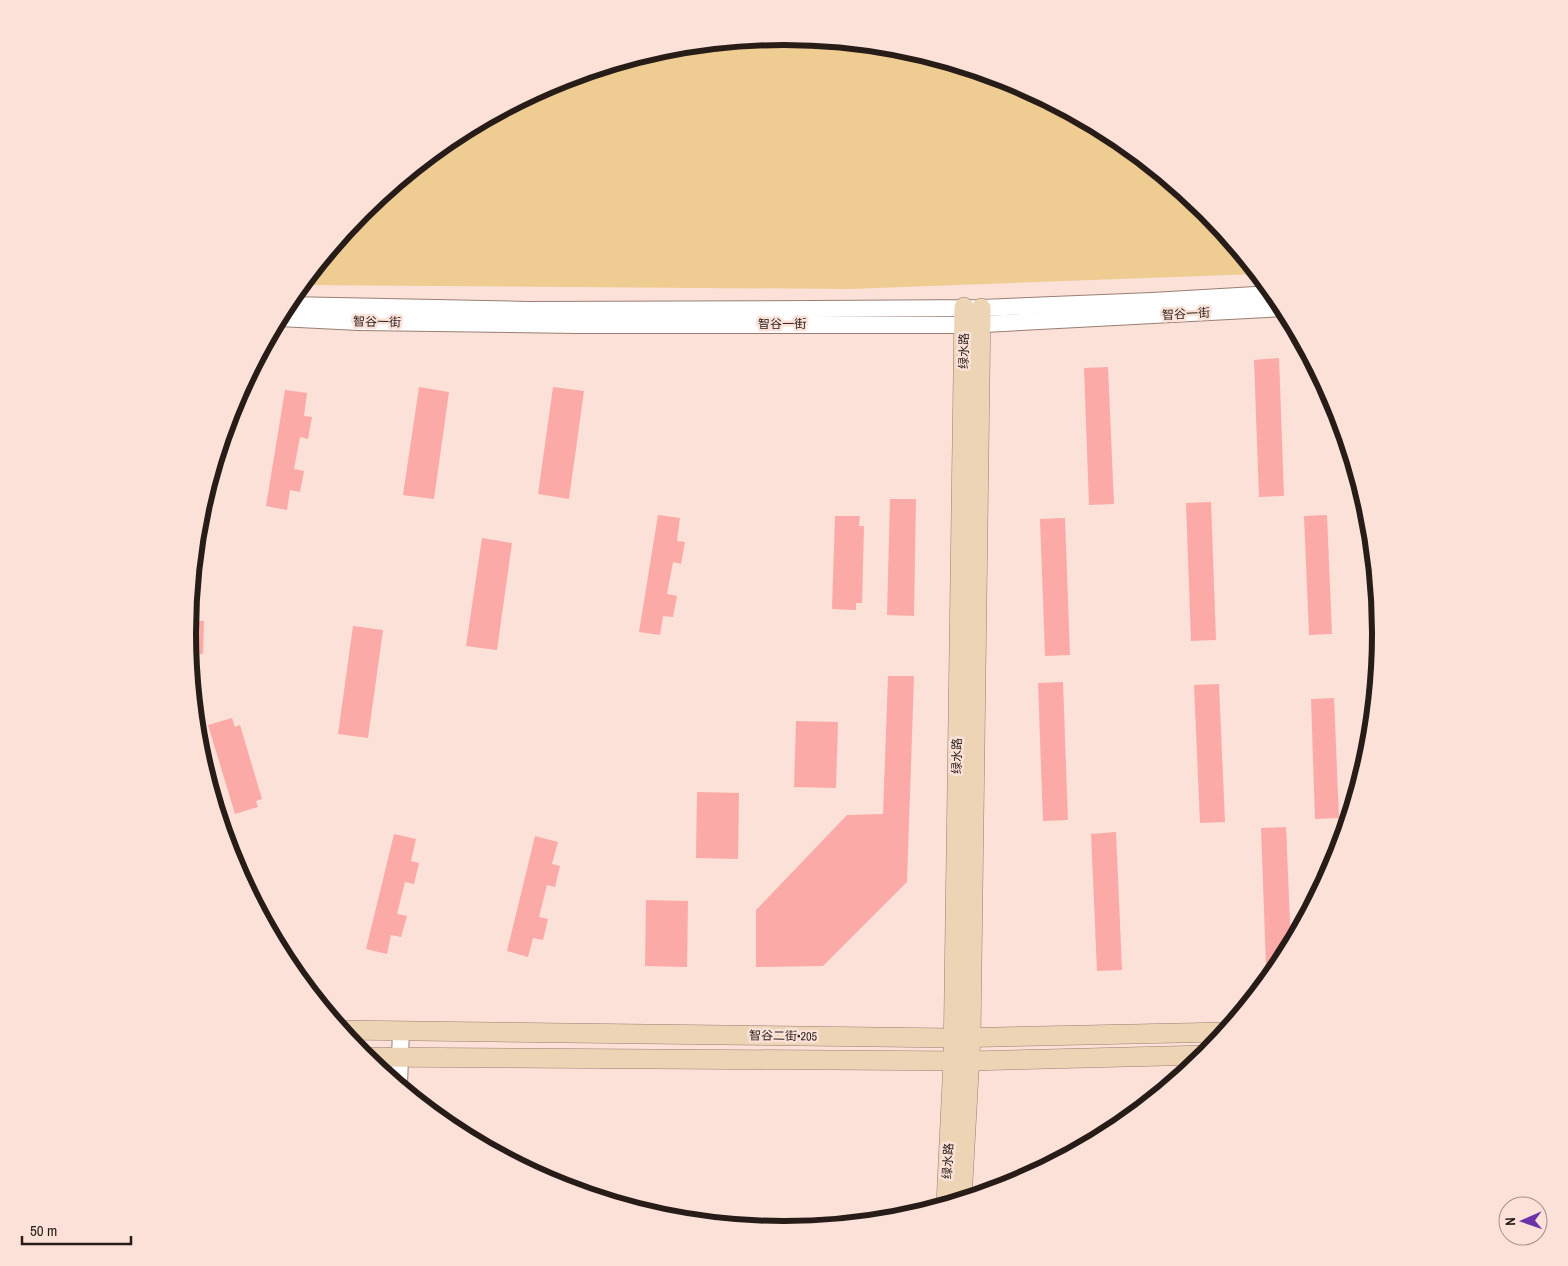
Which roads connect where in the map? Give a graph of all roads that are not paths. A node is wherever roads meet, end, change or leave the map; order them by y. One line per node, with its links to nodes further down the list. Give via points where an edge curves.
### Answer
1 (1265, 295): 4 (street, 智谷一街)
2 (296, 305): 4 (street, 智谷一街)
3 (1274, 308): 4 (street, 智谷一街)
4 (972, 316): 5 (street, 智谷一街, via 578,325); 9 (main road, 绿水路)
5 (287, 318)
6 (350, 1030): 7 (main road, 智谷二街•205)
7 (401, 1030): 9 (main road, 智谷二街•205); 12 (street)
8 (1216, 1032): 9 (main road, 智谷二街•205)
9 (961, 1038): 13 (main road, 绿水路)
10 (1193, 1055): 13 (main road, 智谷二街•205)
11 (377, 1057): 12 (main road, 智谷二街•205)
12 (399, 1058): 13 (main road, 智谷二街•205); 14 (street)
13 (961, 1061): 15 (main road, 绿水路); 16 (main road, 绿水路)
14 (399, 1077)
15 (962, 1193)
16 (947, 1198)

